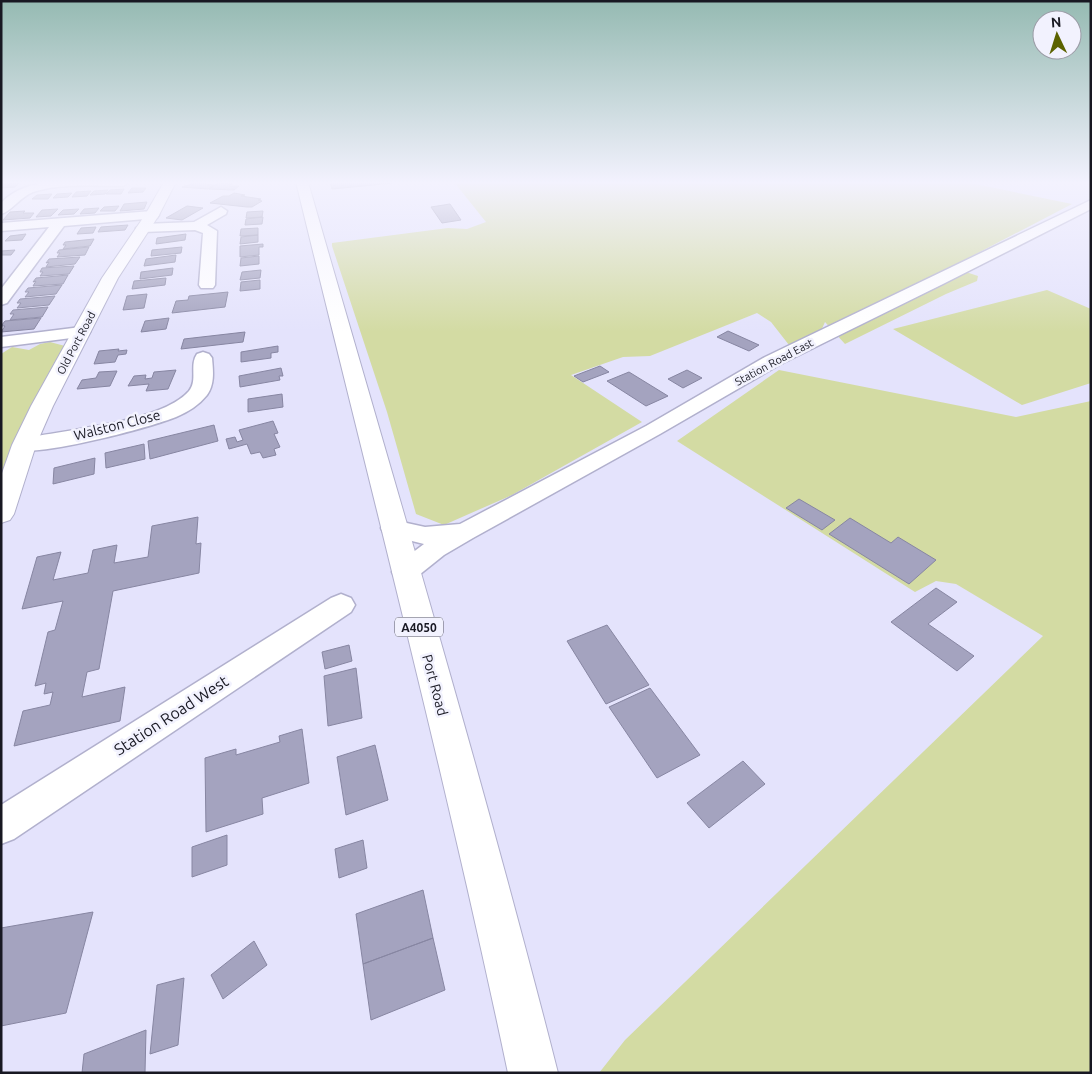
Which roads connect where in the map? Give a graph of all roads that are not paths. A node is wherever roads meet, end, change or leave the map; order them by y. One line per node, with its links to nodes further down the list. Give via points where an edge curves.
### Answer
1 (52, 232): 7 (street)
2 (140, 232): 8 (main road, Old Port Road, via 115,269)
3 (208, 232): 6 (street)
4 (315, 232): 13 (main road, Port Road / A4050)
5 (1035, 232): 14 (street, Station Road East, via 772,360 653,430)
6 (206, 285)
7 (1, 300)
8 (81, 332): 9 (street); 11 (main road, Old Port Road)
9 (1, 342)
10 (203, 358): 11 (street, Walston Close, via 199,393 176,410 144,421)
11 (24, 445): 12 (main road, Old Port Road)
12 (1, 514)
13 (393, 528): 14 (street, Station Road East, via 425,536); 15 (main road, Port Road / A4050)
14 (464, 532): 15 (street, Station Road East)
15 (405, 572): 18 (main road, Port Road / A4050, via 506,957)
16 (341, 605): 17 (street, Station Road West)
17 (1, 826)
18 (533, 1073)

